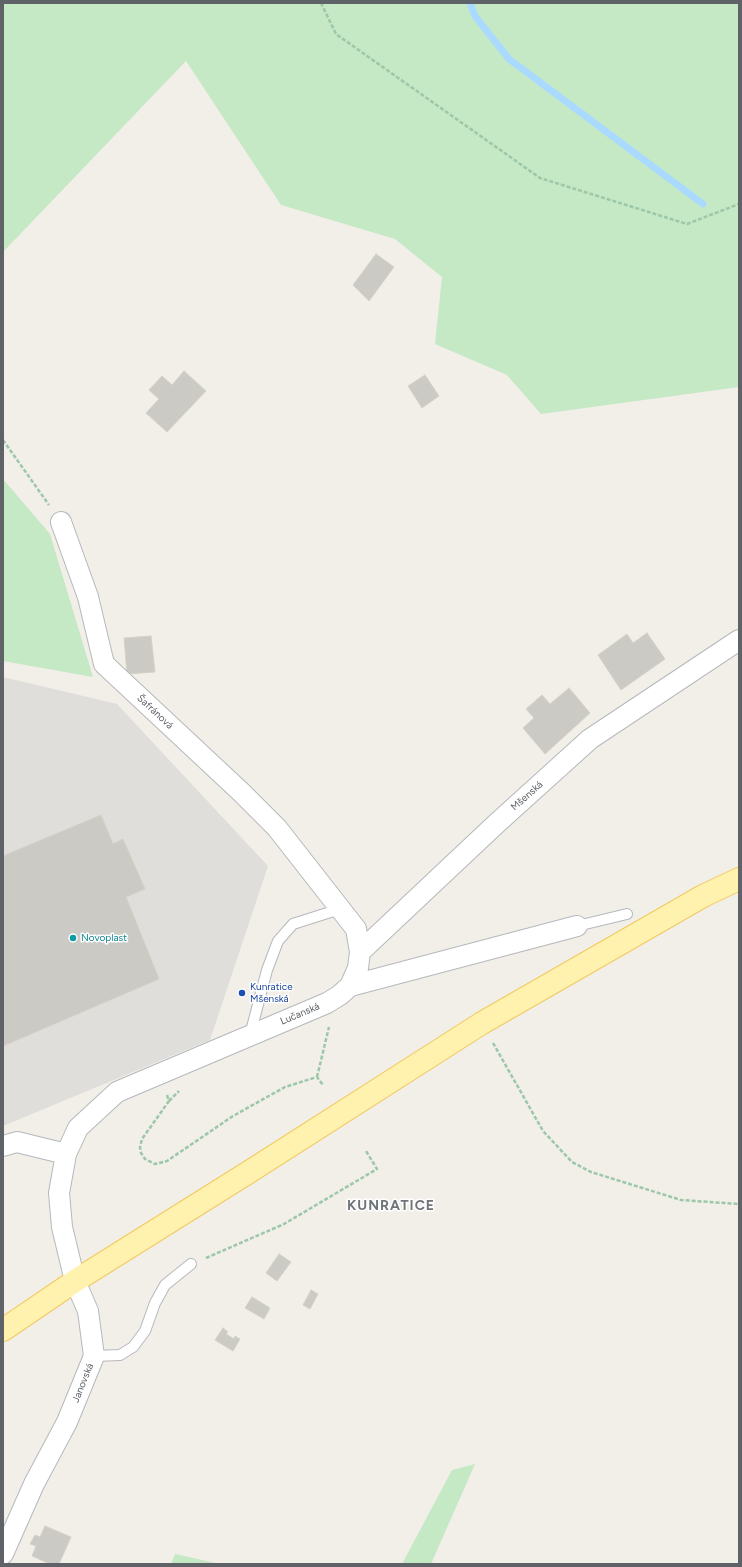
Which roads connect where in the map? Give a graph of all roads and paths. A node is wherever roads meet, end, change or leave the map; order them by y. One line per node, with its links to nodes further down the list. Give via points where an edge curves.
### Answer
1 (321, 3): 2 (path, via 336,34 540,178 687,224)
2 (739, 204)
3 (3, 440): 4 (path)
4 (61, 522): 7 (street, Šafránová, via 88,597 104,664 276,828)
5 (739, 640): 10 (street, Mšenská, via 590,740)
6 (739, 879): 13 (main road, via 703,896)
7 (340, 909): 10 (street, Šafránová, via 356,929); 14 (lane, via 293,924 278,941 267,970)
8 (627, 914): 9 (lane, Lučanská)
9 (577, 926): 11 (street, Lučanská)
10 (360, 952): 11 (street, via 358,968)
11 (350, 986): 14 (street, Lučanská, via 327,1003)
12 (331, 1022): 16 (path)
13 (482, 1023): 21 (path, via 543,1131 572,1162 591,1172 681,1200); 23 (main road)
14 (250, 1035): 15 (street, Lučanská)
15 (158, 1075): 16 (path, via 169,1101 142,1139 140,1147 145,1159 155,1164 166,1161 233,1116 285,1087); 20 (street, Lučanská, via 116,1092 78,1128)
16 (317, 1077): 17 (path)
17 (323, 1085)
18 (3, 1146): 20 (street, via 18,1142)
19 (366, 1151): 22 (path, via 377,1169 284,1224)
20 (66, 1154): 23 (street, Janovská, via 59,1193 62,1228)
21 (739, 1204)
22 (191, 1264): 25 (lane, via 165,1285 154,1303 145,1331 133,1347 120,1355)
23 (75, 1281): 24 (main road); 25 (street, Janovská, via 88,1312)
24 (3, 1330)
25 (94, 1356): 26 (street, Janovská, via 67,1422 34,1484)
26 (3, 1554)

